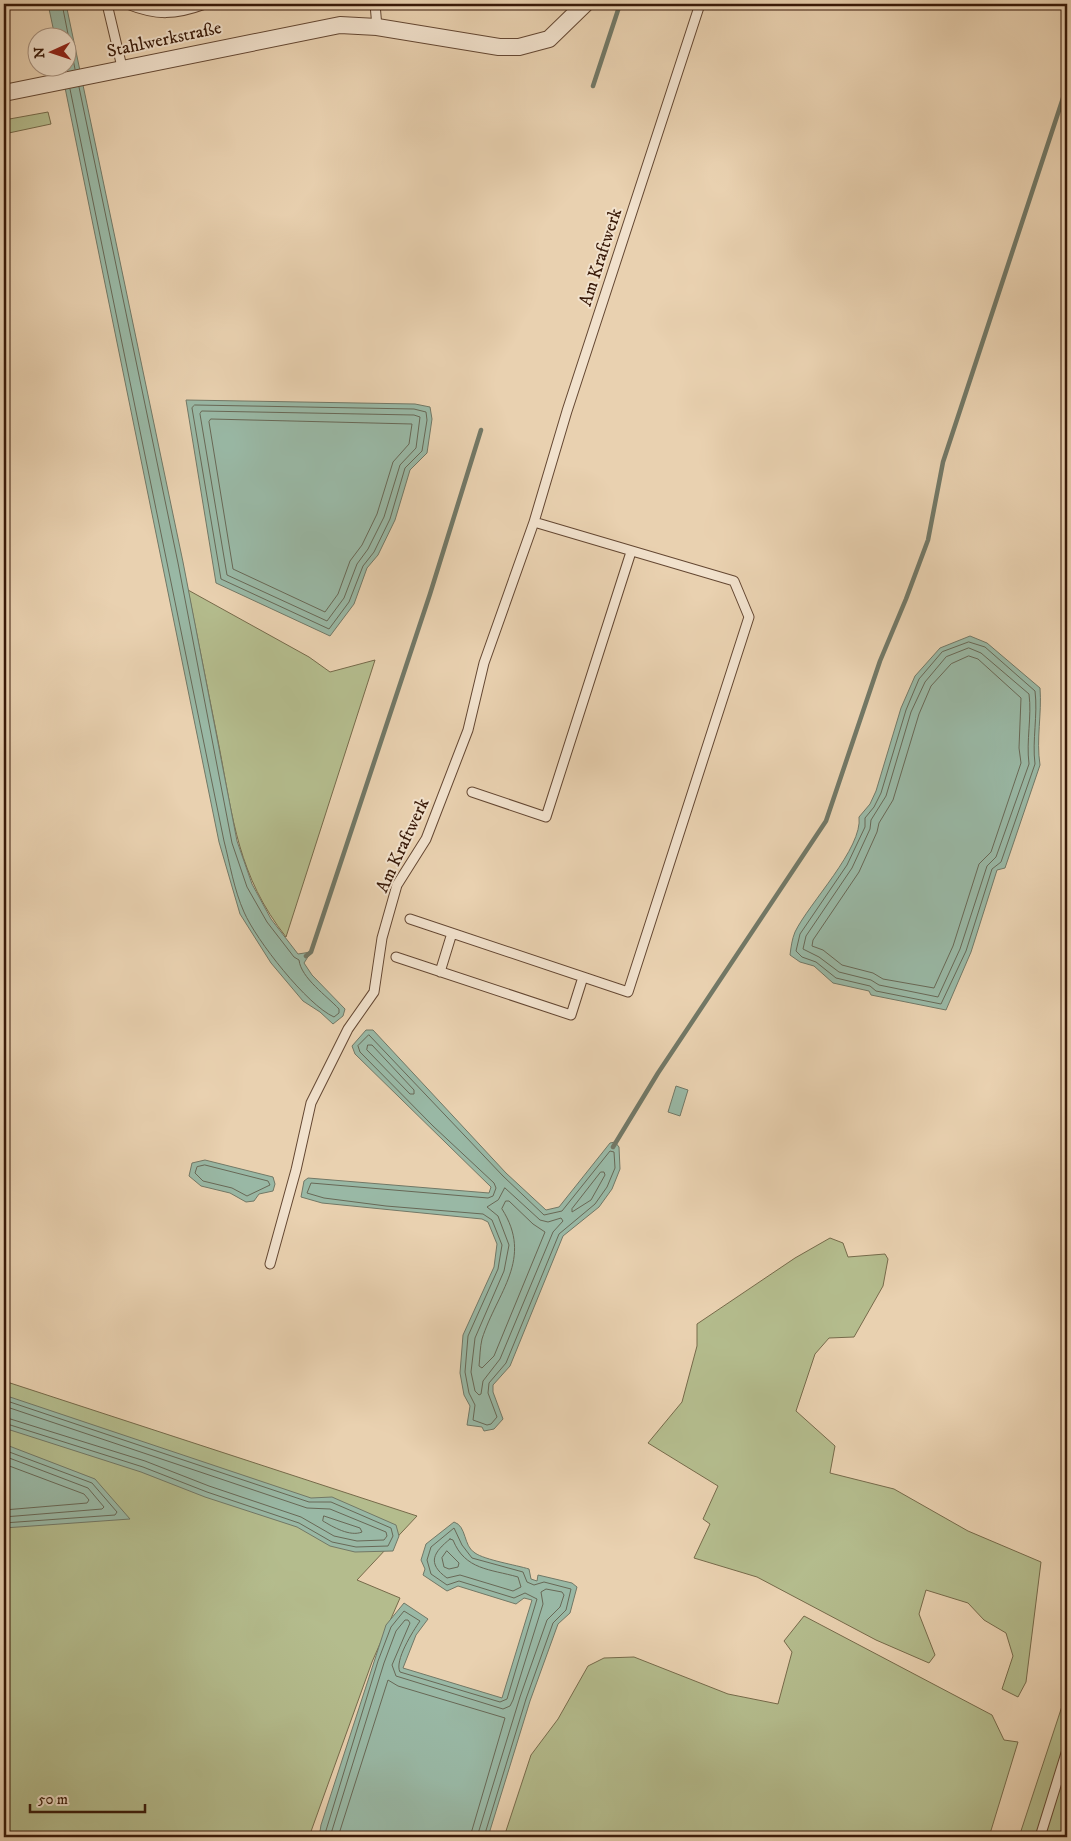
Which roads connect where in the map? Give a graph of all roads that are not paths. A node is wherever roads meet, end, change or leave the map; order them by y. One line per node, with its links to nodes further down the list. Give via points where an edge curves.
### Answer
1 (107, 4): 8 (lane)
2 (127, 4): 3 (lane, via 148,12 177,13)
3 (205, 4)
4 (375, 4): 7 (lane)
5 (585, 4): 7 (street, Stahlwerkstraße, via 549,39 519,46 500,47)
6 (700, 4): 10 (lane, Am Kraftwerk)
7 (377, 27): 8 (street, Stahlwerkstraße, via 340,25)
8 (122, 67): 9 (street, Stahlwerkstraße)
9 (4, 93)
10 (534, 522): 11 (lane); 18 (lane, Am Kraftwerk, via 484,663 465,739 426,839 397,885 382,938 374,992 348,1029 311,1103)
11 (631, 552): 12 (lane, via 546,817); 17 (lane, via 734,581 749,617 628,992)
12 (472, 792)
13 (410, 919): 14 (lane)
14 (452, 933): 16 (lane); 17 (lane)
15 (396, 957): 16 (lane)
16 (440, 972): 17 (lane, via 571,1015)
17 (584, 977)
18 (270, 1264)
19 (1067, 1750): 20 (lane)
20 (1040, 1837)

